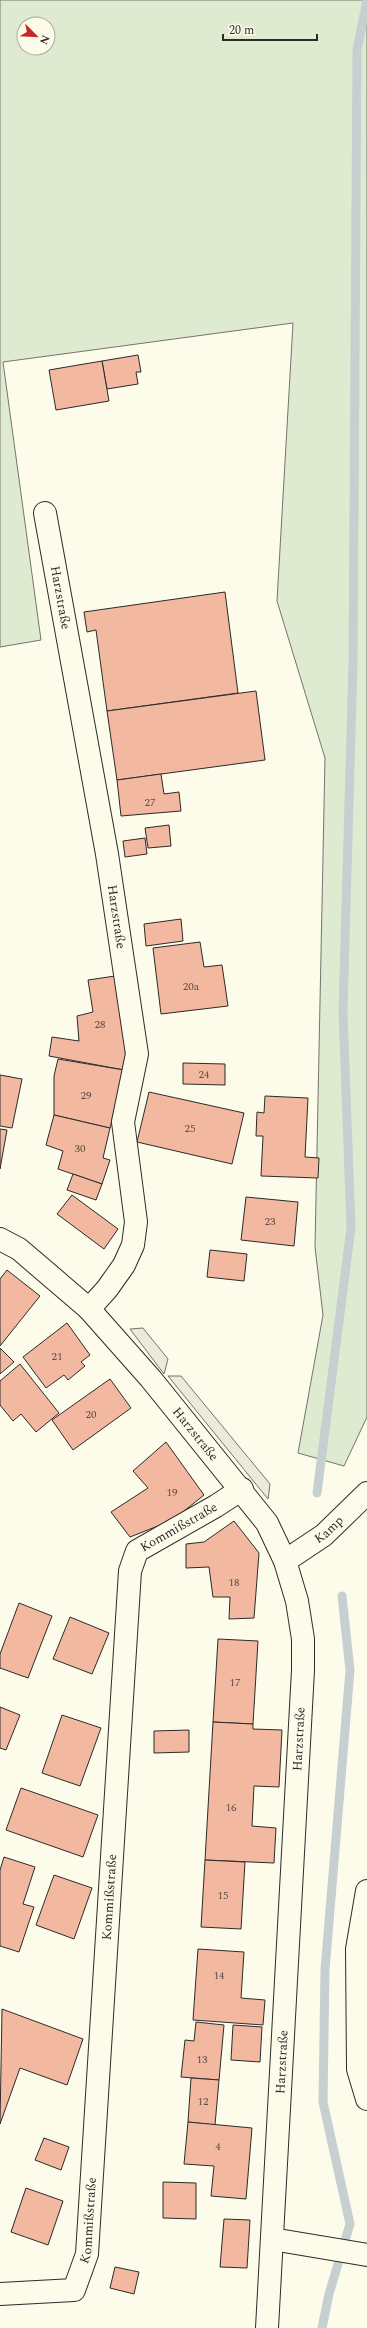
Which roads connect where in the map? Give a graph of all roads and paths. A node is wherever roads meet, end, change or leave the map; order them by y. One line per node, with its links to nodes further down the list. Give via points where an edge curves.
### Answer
1 (45, 513): 3 (street, Harzstraße, via 107,854 137,1054 123,1122 136,1222 133,1245 124,1265)
2 (0, 1239): 3 (street, Harzstraße, via 19,1249)
3 (89, 1309): 4 (street, Harzstraße)
4 (242, 1489): 6 (street, Harzstraße, via 267,1523); 11 (street, Kommißstraße, via 137,1551 130,1571 86,2254 74,2290)
5 (366, 1498): 6 (street, Kamp, via 324,1535)
6 (285, 1561): 9 (street, Harzstraße, via 297,1601 303,1639 303,1670)
7 (367, 1891): 8 (street, via 357,1949 358,2069)
8 (367, 2099)
9 (272, 2239): 10 (street); 12 (street, Harzstraße)
10 (364, 2255)
11 (0, 2294)
12 (267, 2328)

